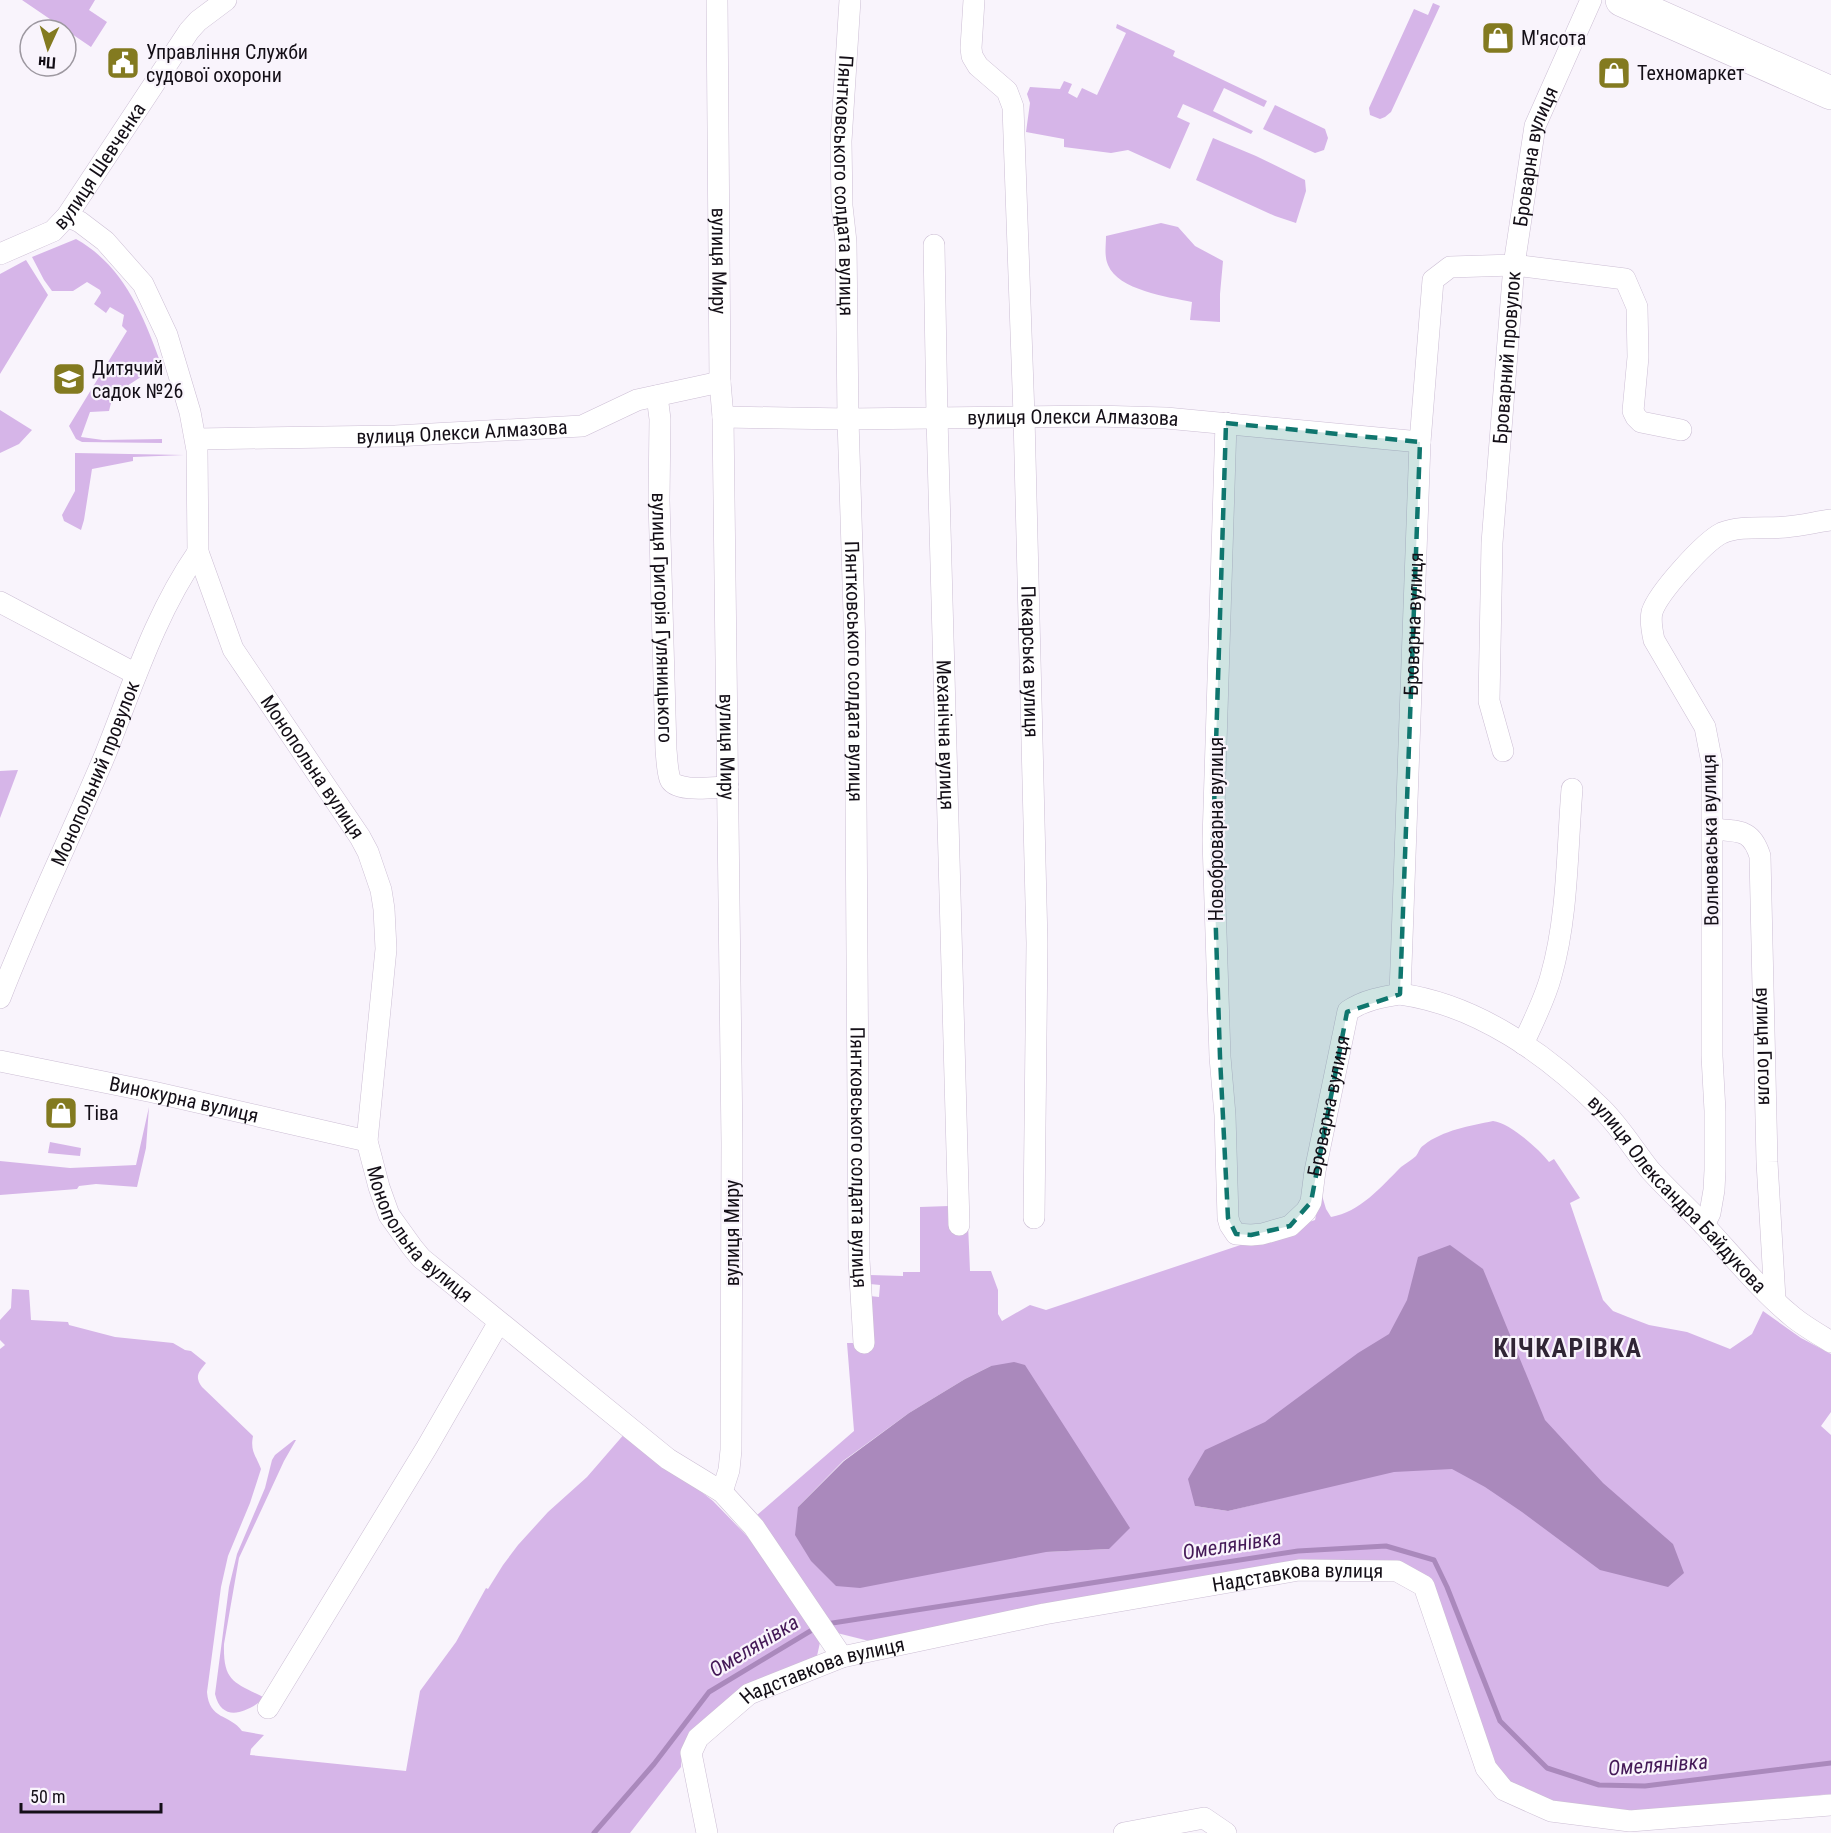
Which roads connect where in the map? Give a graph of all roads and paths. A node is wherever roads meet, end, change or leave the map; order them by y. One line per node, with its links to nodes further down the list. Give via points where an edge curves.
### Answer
1 (226, 0): 8 (street, вулиця Шевченка, via 189,31)
2 (717, 0): 12 (street, вулиця Миру)
3 (850, 0): 17 (street, Пянтковського солдата вулиця, via 842,141)
4 (975, 0): 14 (street, Пекарська вулиця, via 972,56 1007,91 1014,107)
5 (1591, 0): 11 (street, Броварна вулиця, via 1535,126)
6 (1622, 0): 7 (main road)
7 (1831, 93)
8 (67, 216): 10 (street, вулиця Шевченка, via 53,231); 20 (street, Монопольна вулиця, via 105,241 143,284 167,335)
9 (934, 245): 16 (street, Механічна вулиця)
10 (0, 254)
11 (1514, 265): 19 (street, Броварний провулок, via 1625,279 1637,307 1633,411 1641,422); 21 (street, Броварна вулиця, via 1450,267 1433,280); 26 (street, Броварний провулок, via 1492,543 1489,701)
12 (720, 382): 13 (street, вулиця Олекси Алмазова); 15 (street, вулиця Миру)
13 (657, 396): 20 (street, вулиця Олекси Алмазова, via 637,400 582,426 395,436); 27 (street, вулиця Григорія Гуляницького, via 666,750 670,779 685,788)
14 (1024, 416): 16 (street, вулиця Олекси Алмазова); 18 (street, вулиця Олекси Алмазова); 35 (street, Пекарська вулиця, via 1037,943)
15 (723, 417): 17 (street, вулиця Олекси Алмазова); 27 (street, вулиця Миру)
16 (937, 417): 17 (street, вулиця Олекси Алмазова); 36 (street, Механічна вулиця)
17 (848, 419): 42 (street, Пянтковського солдата вулиця, via 855,647 859,1260)
18 (1226, 423): 21 (street, вулиця Олекси Алмазова); 38 (street, Новоброварна вулиця, via 1213,840 1227,1211)
19 (1681, 430)
20 (196, 439): 23 (street, Монопольна вулиця)
21 (1420, 442): 30 (street, Броварна вулиця)
22 (1831, 520): 29 (street, Волноваська вулиця, via 1722,533 1688,562 1653,611 1654,640 1708,736)
23 (198, 552): 25 (street, Монопольний провулок, via 159,618); 34 (street, Монопольна вулиця, via 233,649 360,837 381,890 386,949)
24 (0, 603): 25 (street)
25 (136, 674): 31 (street, Монопольний провулок)
26 (1503, 751)
27 (728, 787): 43 (street, вулиця Миру, via 732,1410 729,1470)
28 (1572, 789): 32 (street, via 1554,965)
29 (1713, 829): 37 (street, Волноваська вулиця, via 1715,1170 1710,1213); 39 (street, вулиця Гоголя, via 1748,835 1761,856 1767,1162)
30 (1400, 994): 32 (street, вулиця Олександра Байдукова, via 1472,1015); 38 (street, Броварна вулиця, via 1363,1003 1346,1015 1311,1202 1306,1211 1290,1226 1251,1235)
31 (0, 998)
32 (1523, 1044): 37 (street, вулиця Олександра Байдукова, via 1602,1110 1650,1169)
33 (0, 1061): 34 (street, Винокурна вулиця)
34 (368, 1142): 40 (street, Монопольна вулиця, via 389,1215 412,1247)
35 (1035, 1218)
36 (958, 1225)
37 (1704, 1225): 39 (street, вулиця Олександра Байдукова)
38 (1236, 1234)
39 (1775, 1299): 41 (street, вулиця Олександра Байдукова, via 1793,1317)
40 (500, 1322): 43 (street, Монопольна вулиця, via 668,1459); 45 (street)
41 (1831, 1342)
42 (864, 1343)
43 (722, 1492): 44 (street, Монопольна вулиця, via 754,1527)
44 (842, 1657): 46 (street, Надставкова вулиця, via 1044,1614 1299,1570 1398,1571 1424,1586 1486,1768 1504,1790 1551,1811 1630,1821); 47 (street, Надставкова вулиця, via 749,1694 698,1738 692,1754)
45 (268, 1708)
46 (1831, 1805)
47 (707, 1833)
48 (1124, 1833): 49 (street, via 1204,1818)
49 (1226, 1833)

